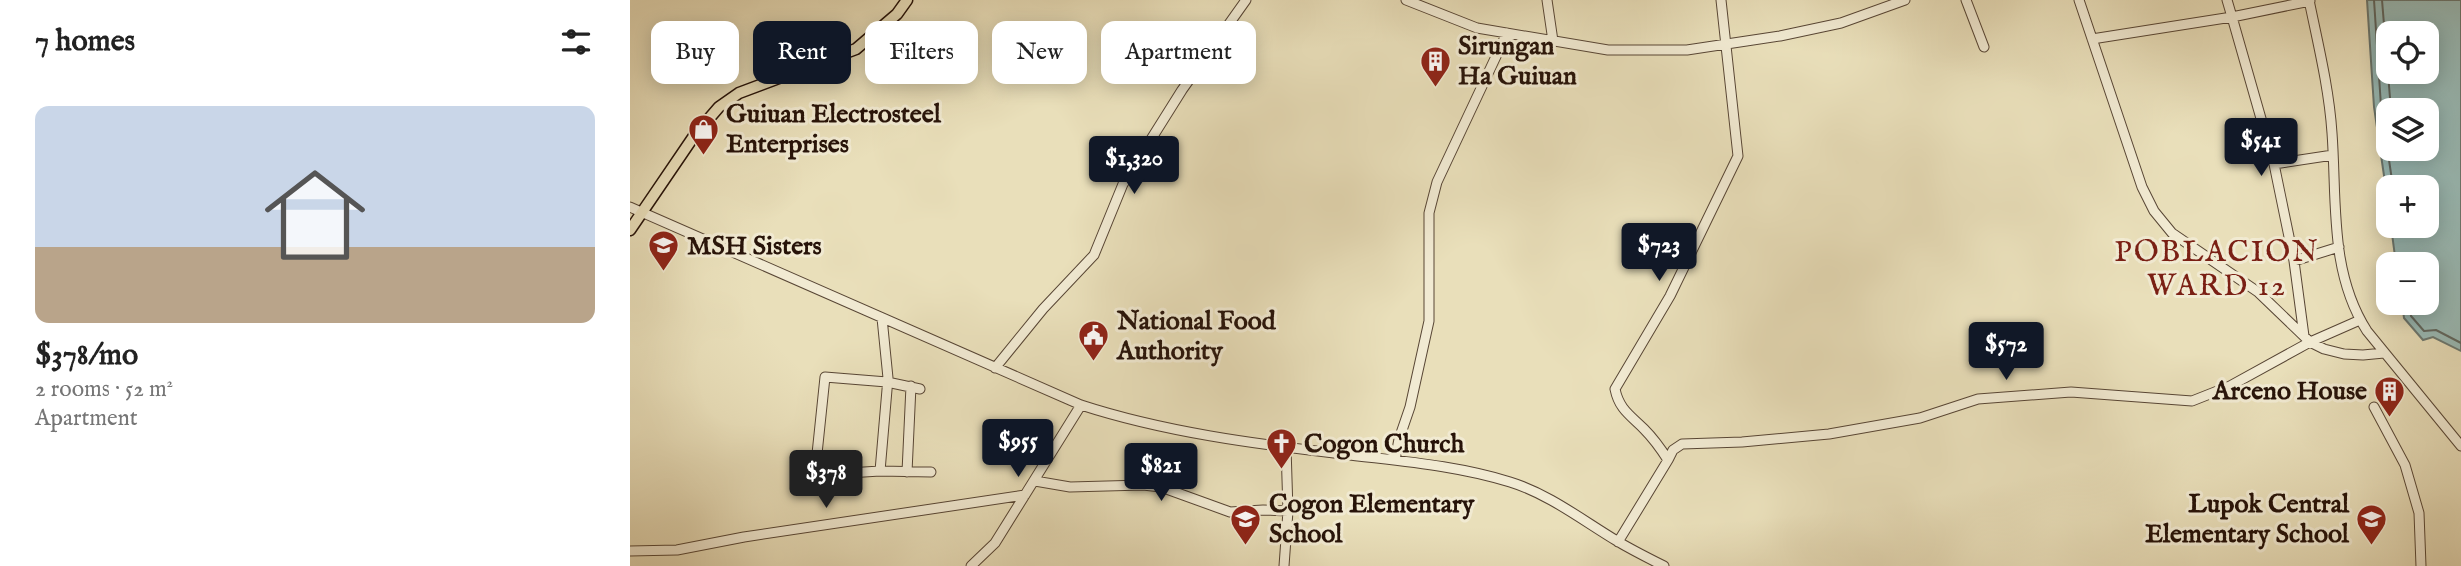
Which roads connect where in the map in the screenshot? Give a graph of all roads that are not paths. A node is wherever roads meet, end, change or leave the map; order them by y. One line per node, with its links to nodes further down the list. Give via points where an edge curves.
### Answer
1 (907, 0): 19 (main road, via 856,49 739,93 719,107)
2 (1247, 0): 27 (street, via 1182,90 1123,184 1094,255)
3 (1406, 0): 12 (street, via 1477,28)
4 (1547, 0): 14 (street)
5 (1721, 0): 15 (street)
6 (1905, 0): 15 (street, via 1841,23)
7 (1966, 0): 16 (street)
8 (2079, 0): 13 (street)
9 (2227, 0): 11 (street)
10 (2310, 1): 11 (street); 17 (street)
11 (2232, 17): 13 (street); 18 (street)
12 (1507, 33): 14 (street); 35 (street, via 1437,182 1429,213 1429,321)
13 (2092, 39): 25 (street, via 2123,136 2154,211 2172,233 2258,292)
14 (1553, 41): 15 (street, via 1608,50 1687,50)
15 (1725, 44): 33 (street, via 1738,156 1670,296 1615,389 1624,411)
16 (1984, 47)
17 (2333, 155): 18 (street); 21 (street)
18 (2274, 164): 22 (street)
19 (636, 209): 20 (main road); 23 (street)
20 (630, 230)
21 (2339, 247): 22 (street); 24 (street, via 2344,279)
22 (2294, 261): 25 (street)
23 (882, 318): 27 (street); 28 (street)
24 (2360, 320): 25 (street); 26 (street)
25 (2307, 339): 26 (street, via 2344,354); 34 (street, via 2230,386 2192,401 2071,392 1978,399 1920,418 1829,434 1682,444)
26 (2384, 353): 31 (street)
27 (995, 368): 29 (street)
28 (887, 382): 37 (street); 37 (street, via 825,376 815,473); 38 (street, via 916,388)
29 (1081, 405): 32 (street, via 1118,418); 40 (street)
30 (2374, 407): 48 (street, via 2405,465 2416,501)
31 (2461, 446)
32 (1286, 447): 35 (street); 42 (street)
33 (1661, 449): 34 (street); 36 (street)
34 (1674, 450): 36 (street)
35 (1395, 460): 43 (street, via 1511,482 1547,497)
36 (1668, 460): 43 (street)
37 (880, 471): 38 (street)
38 (907, 472): 39 (street)
39 (931, 472)
40 (1035, 481): 41 (street); 42 (street, via 1070,487 1161,487 1230,512)
41 (1025, 495): 44 (street, via 677,550); 45 (street, via 995,543)
42 (1288, 511): 46 (street)
43 (1618, 542): 47 (street)
44 (630, 551)
45 (971, 566)
46 (1284, 566)
47 (1664, 566)
48 (2421, 566)

